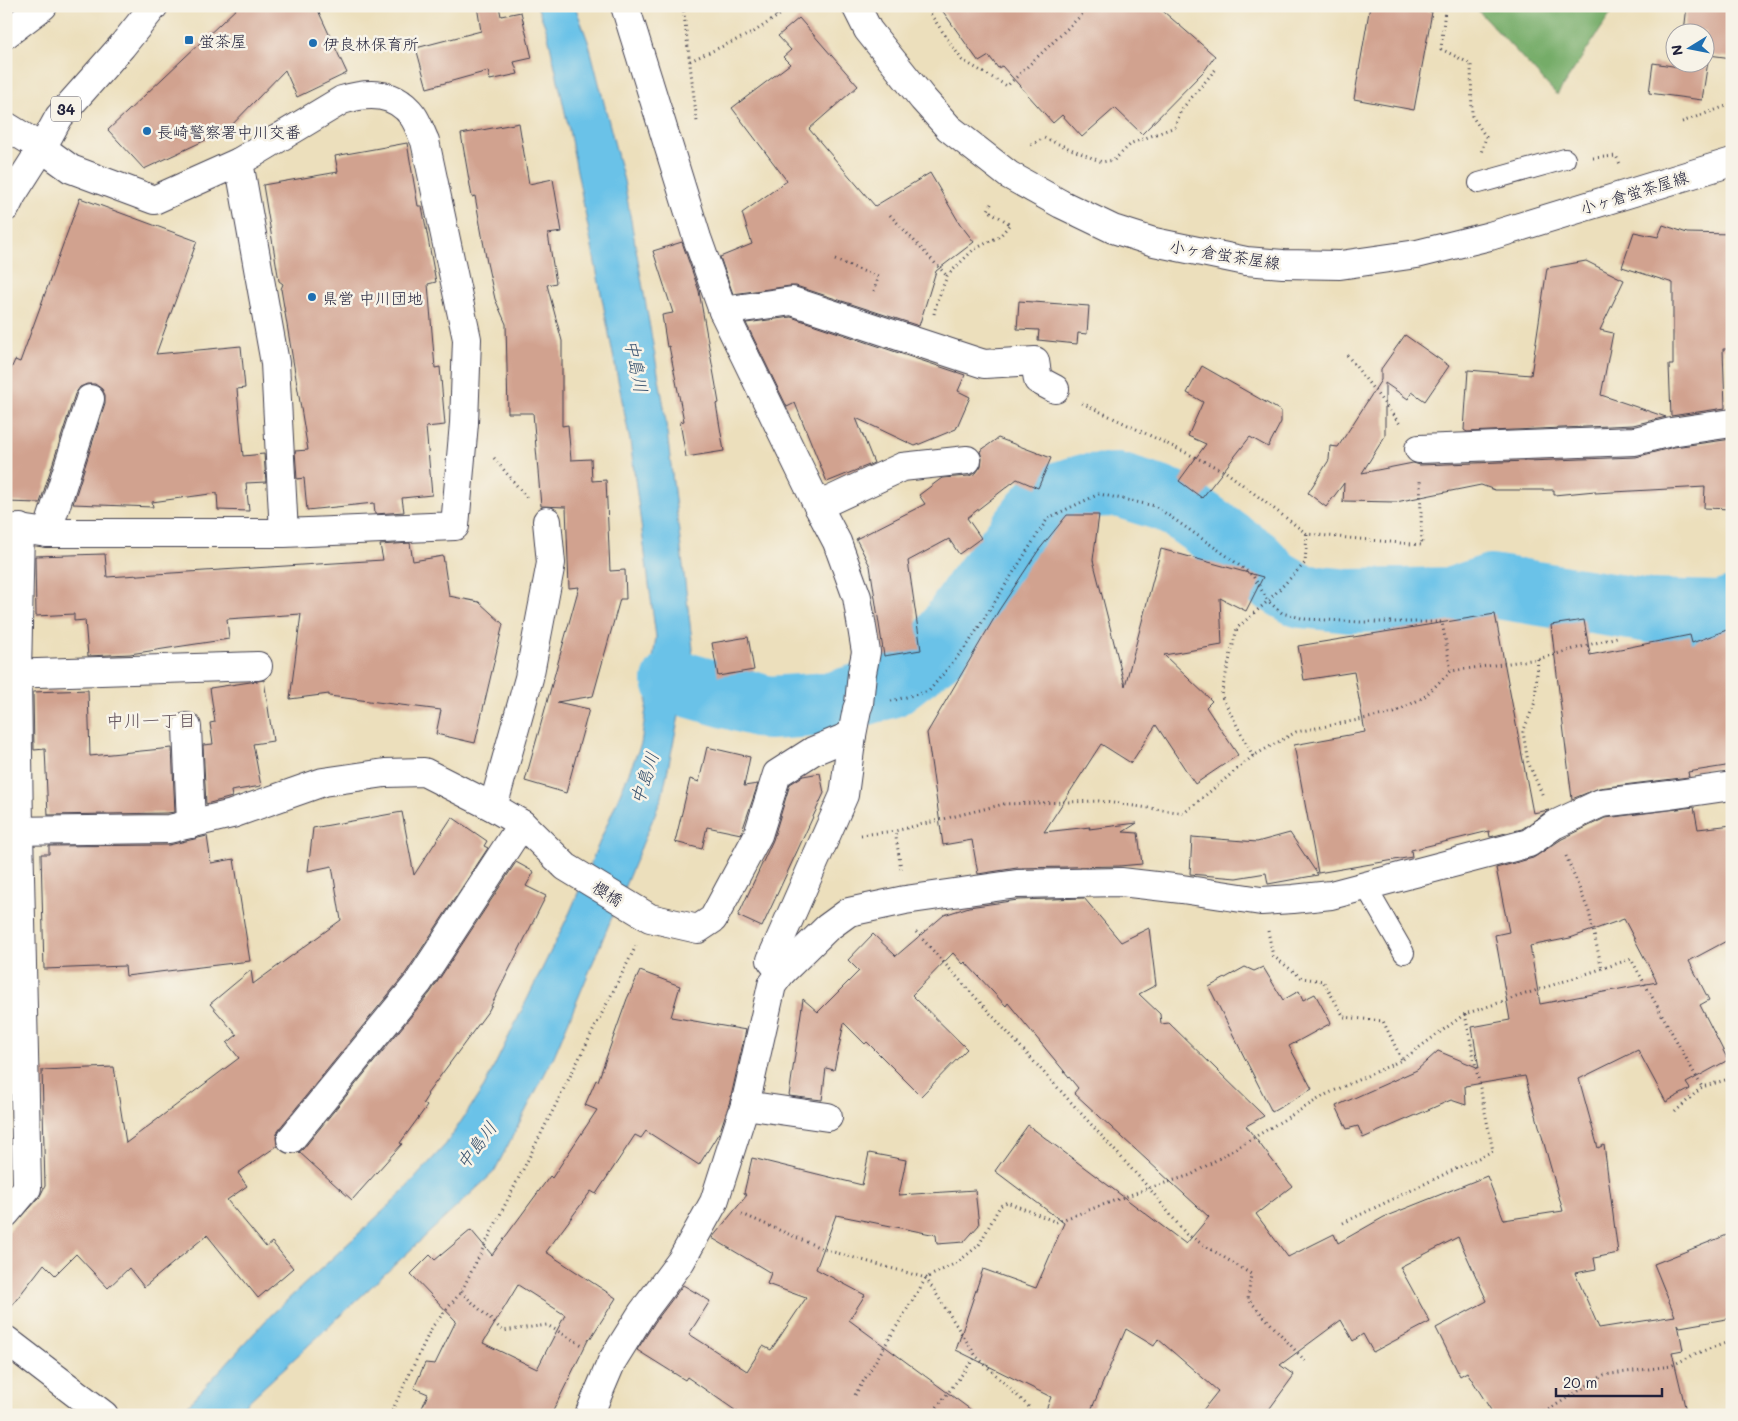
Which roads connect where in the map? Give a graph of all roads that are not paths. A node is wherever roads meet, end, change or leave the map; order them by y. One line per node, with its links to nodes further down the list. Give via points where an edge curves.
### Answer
1 (43, 6): 5 (main road)
2 (154, 6): 7 (main road, 34, via 59,117)
3 (624, 6): 13 (main road)
4 (856, 6): 10 (main road, 小ヶ倉蛍茶屋線, via 868,30 923,99 950,128 1009,175 1113,229 1154,242 1246,261 1340,265 1417,254 1490,236)
5 (6, 34)
6 (6, 126): 7 (main road)
7 (42, 148): 9 (main road, via 71,169 154,200); 12 (main road, 34)
8 (1565, 160): 11 (lane)
9 (239, 162): 23 (main road, via 275,363); 23 (main road, via 342,100 359,94 397,100 413,116 425,140 467,338 455,526)
10 (1732, 162)
11 (1479, 183)
12 (6, 207)
13 (723, 311): 14 (main road, via 792,301 984,364 1035,361 1038,380); 19 (main road)
14 (1055, 389)
15 (90, 399): 22 (main road)
16 (1732, 423): 17 (main road, via 1671,432 1635,442)
17 (1419, 449)
18 (967, 460): 19 (main road, via 902,467)
19 (818, 506): 26 (main road, via 837,542 857,597 866,652)
20 (547, 521): 29 (main road, via 551,563 529,678)
21 (13, 528): 22 (main road); 25 (main road)
22 (47, 533): 23 (main road)
23 (284, 533)
24 (258, 666): 25 (main road)
25 (12, 674): 32 (main road)
26 (856, 716): 31 (main road, 櫻橋, via 813,752 777,774 758,835 713,919 698,929 650,918 566,867); 35 (main road, via 844,795 771,960)
27 (187, 728): 30 (main road)
28 (1732, 786): 33 (main road, via 1601,803 1554,825 1529,843)
29 (493, 807): 30 (main road, 櫻橋, via 424,772 385,773 323,782 232,814); 31 (main road, 櫻橋)
30 (191, 824): 32 (main road, 櫻橋, via 169,829)
31 (522, 824): 38 (main road, via 418,983)
32 (12, 831): 39 (main road, via 27,1188)
33 (1366, 887): 34 (lane); 35 (main road, via 1331,895 1261,902 1121,882 1017,884 849,912 827,928)
34 (1404, 952)
35 (781, 972): 36 (main road, via 772,985)
36 (745, 1104): 37 (main road); 42 (main road, via 714,1202 681,1261 642,1313 612,1361)
37 (828, 1117)
38 (292, 1139)
39 (6, 1213)
40 (6, 1340): 41 (main road)
41 (104, 1415)
42 (589, 1415)

